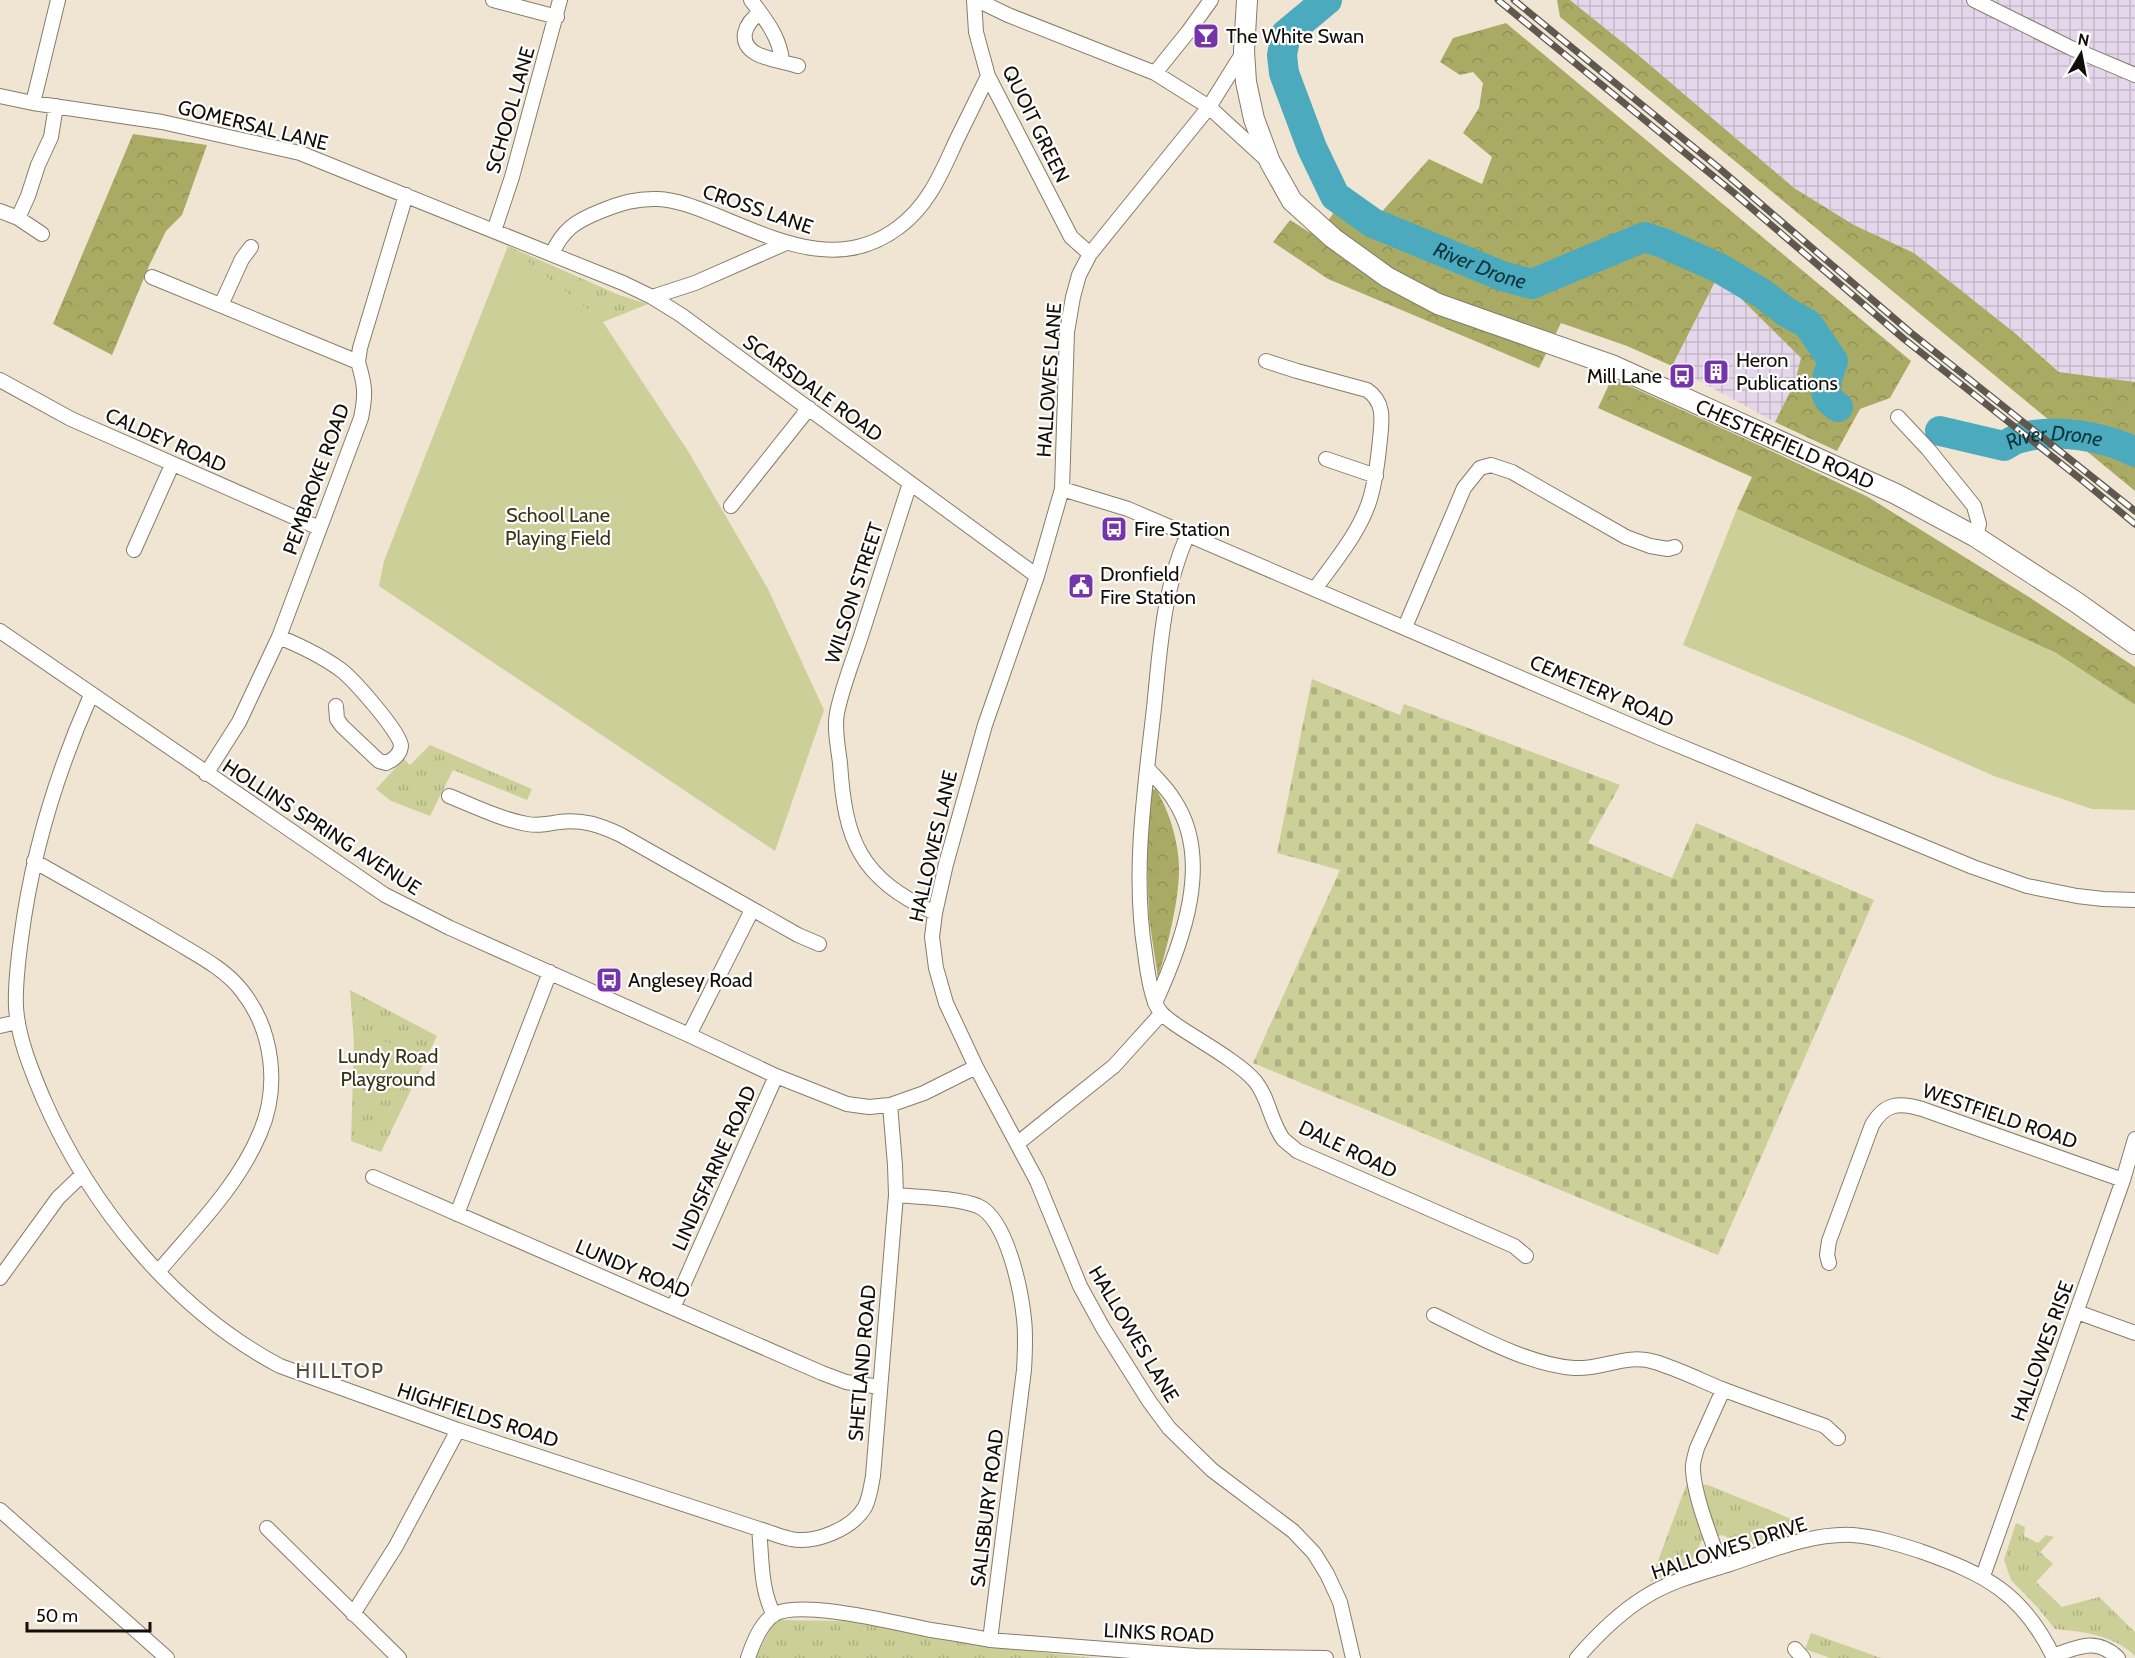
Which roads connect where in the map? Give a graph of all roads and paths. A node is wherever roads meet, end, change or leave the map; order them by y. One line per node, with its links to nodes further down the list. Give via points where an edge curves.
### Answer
1 (58, 0): 18 (street)
2 (493, 0): 10 (street)
3 (560, 0): 10 (street, SCHOOL LANE)
4 (751, 0): 9 (street)
5 (976, 0): 14 (street); 16 (street, QUOIT GREEN, via 976,32)
6 (1211, 0): 14 (street)
7 (1247, 0): 11 (main road, CHESTERFIELD ROAD)
8 (1974, 0): 15 (street)
9 (760, 13): 12 (street, via 781,47); 12 (street, via 747,26 748,47 757,54)
10 (557, 17): 25 (street, SCHOOL LANE)
11 (1244, 51): 20 (street, HALLOWES LANE); 21 (main road, CHESTERFIELD ROAD, via 1254,119)
12 (782, 61): 13 (street)
13 (798, 66)
14 (1155, 73): 20 (street)
15 (2135, 75)
16 (988, 76): 27 (street, CROSS LANE, via 933,190 923,206 898,228 878,240 837,251); 30 (street, QUOIT GREEN, via 1071,237)
17 (0, 96): 18 (street, GOMERSAL LANE)
18 (33, 103): 19 (street, GOMERSAL LANE)
19 (56, 106): 22 (street, GOMERSAL LANE, via 162,122 272,146); 24 (street, via 51,137)
20 (1209, 107): 21 (street); 30 (street, HALLOWES LANE)
21 (1270, 162): 47 (main road, CHESTERFIELD ROAD, via 1292,201 1333,238 1387,277 1438,304 1614,366 1896,494)
22 (406, 195): 25 (street, GOMERSAL LANE); 35 (street)
23 (0, 211): 24 (street)
24 (18, 218): 26 (street)
25 (494, 231): 29 (street, GOMERSAL LANE)
26 (42, 234)
27 (786, 243): 29 (street, CROSS LANE, via 687,204 644,198 628,200 575,223 565,231); 32 (street)
28 (251, 248): 33 (street)
29 (552, 254): 32 (street, SCARSDALE ROAD)
30 (1090, 254): 43 (street, HALLOWES LANE, via 1079,275 1067,332)
31 (152, 277): 33 (street)
32 (652, 297): 37 (street, SCARSDALE ROAD)
33 (221, 305): 35 (street)
34 (1266, 361): 41 (street, via 1376,396 1382,417)
35 (358, 362): 45 (street, PEMBROKE ROAD, via 365,398 361,418)
36 (0, 380): 40 (street, CALDEY ROAD, via 71,419)
37 (809, 408): 42 (street, SCARSDALE ROAD); 44 (street)
38 (1898, 417): 47 (street, via 1974,506 1979,524)
39 (1326, 459): 41 (street)
40 (172, 465): 45 (street, CALDEY ROAD); 49 (street)
41 (1376, 476): 51 (street, via 1370,501 1356,530)
42 (909, 483): 50 (street, SCARSDALE ROAD); 64 (street, WILSON STREET, via 836,715 842,795 855,845 889,886)
43 (1062, 489): 46 (street, CEMETERY ROAD, via 1128,509); 50 (street, HALLOWES LANE)
44 (731, 506)
45 (319, 528): 54 (street, PEMBROKE ROAD)
46 (1188, 534): 51 (street, CEMETERY ROAD); 58 (street, via 1175,567 1165,611)
47 (1976, 537): 55 (main road, CHESTERFIELD ROAD)
48 (1675, 547): 52 (street, via 1650,546 1626,537 1512,472 1491,465 1480,468 1464,488)
49 (134, 550)
50 (1037, 576): 64 (street, HALLOWES LANE, via 976,753)
51 (1315, 589): 52 (street, CEMETERY ROAD)
52 (1405, 627): 62 (street, CEMETERY ROAD, via 1973,867 2027,886 2086,897)
53 (0, 631): 56 (street, HOLLINS SPRING AVENUE)
54 (279, 637): 57 (street, via 308,649 344,672 393,727 401,746 399,753 386,763 379,761 342,726); 59 (street, PEMBROKE ROAD, via 239,722)
55 (2135, 644)
56 (91, 695): 59 (street, HOLLINS SPRING AVENUE); 61 (street, HIGHFIELDS ROAD, via 68,747)
57 (336, 706)
58 (1147, 768): 67 (street, via 1140,836 1142,934 1149,981); 67 (street, via 1175,801 1194,863 1181,936)
59 (207, 774): 66 (street, HOLLINS SPRING AVENUE, via 385,895)
60 (449, 796): 63 (street, via 526,824 594,822)
61 (34, 861): 68 (street, HIGHFIELDS ROAD, via 16,981); 83 (street, via 226,975 254,1008 265,1035 271,1095 260,1135 232,1182)
62 (2135, 900)
63 (752, 910): 65 (street); 70 (street)
64 (934, 913): 71 (street, HALLOWES LANE, via 936,968 946,1003)
65 (819, 944)
66 (550, 972): 70 (street, HOLLINS SPRING AVENUE); 80 (street)
67 (1158, 1008): 75 (street, via 1114,1066); 81 (street, DALE ROAD, via 1186,1033 1254,1080 1284,1140 1297,1150 1514,1246)
68 (18, 1022): 69 (street); 76 (street, HIGHFIELDS ROAD, via 41,1094)
69 (0, 1026)
70 (689, 1035): 72 (street, HOLLINS SPRING AVENUE)
71 (976, 1067): 73 (street, HOLLINS SPRING AVENUE); 75 (street, HALLOWES LANE)
72 (776, 1076): 73 (street, HOLLINS SPRING AVENUE, via 847,1104); 85 (street, LINDISFARNE ROAD)
73 (890, 1105): 79 (street, SHETLAND ROAD)
74 (2135, 1138): 78 (street, HALLOWES RISE)
75 (1018, 1143): 106 (street, HALLOWES LANE, via 1080,1286 1149,1401 1191,1451 1293,1531 1314,1553 1340,1602)
76 (84, 1174): 83 (street, HIGHFIELDS ROAD, via 130,1242); 84 (street, via 58,1198)
77 (373, 1177): 80 (street, LUNDY ROAD)
78 (2123, 1180): 82 (street, WESTFIELD ROAD, via 1922,1109 1897,1105 1878,1114 1872,1125 1829,1241); 86 (street, HALLOWES RISE)
79 (896, 1195): 89 (street, SHETLAND ROAD); 100 (street, SALISBURY ROAD, via 965,1203 992,1215 1005,1241 1019,1291 1024,1370)
80 (457, 1214): 85 (street, LUNDY ROAD)
81 (1526, 1256)
82 (1829, 1263)
83 (158, 1272): 91 (street, HIGHFIELDS ROAD, via 230,1335 271,1362)
84 (0, 1278)
85 (673, 1308): 89 (street, LUNDY ROAD, via 846,1382)
86 (2077, 1312): 88 (street); 97 (street, HALLOWES RISE)
87 (1434, 1315): 90 (street, via 1540,1361 1577,1368 1639,1359)
88 (2135, 1333)
89 (880, 1387): 95 (street, SHETLAND ROAD, via 869,1497 857,1517 841,1528 810,1539 792,1539)
90 (1723, 1390): 92 (street, via 1825,1426); 96 (street, via 1697,1448 1693,1470)
91 (458, 1430): 95 (street, HIGHFIELDS ROAD); 98 (street, via 396,1545)
92 (1838, 1438)
93 (0, 1510): 102 (street)
94 (267, 1528): 98 (street)
95 (759, 1529): 99 (street, via 765,1587)
96 (1721, 1567): 97 (street, HALLOWES DRIVE, via 1809,1540 1852,1535 1885,1540); 107 (street, HALLOWES DRIVE, via 1644,1598)
97 (1983, 1576): 101 (street, HALLOWES DRIVE, via 2021,1608)
98 (353, 1614): 103 (street)
99 (774, 1615): 100 (street, via 809,1610 855,1614); 104 (street, via 758,1634)
100 (990, 1640): 105 (street, LINKS ROAD, via 1196,1656)
101 (2054, 1657): 108 (street, via 2091,1645 2101,1646)
102 (167, 1658)
103 (399, 1658)
104 (748, 1658)
105 (1326, 1658)
106 (1353, 1658)
107 (1577, 1658)
108 (2118, 1658)

